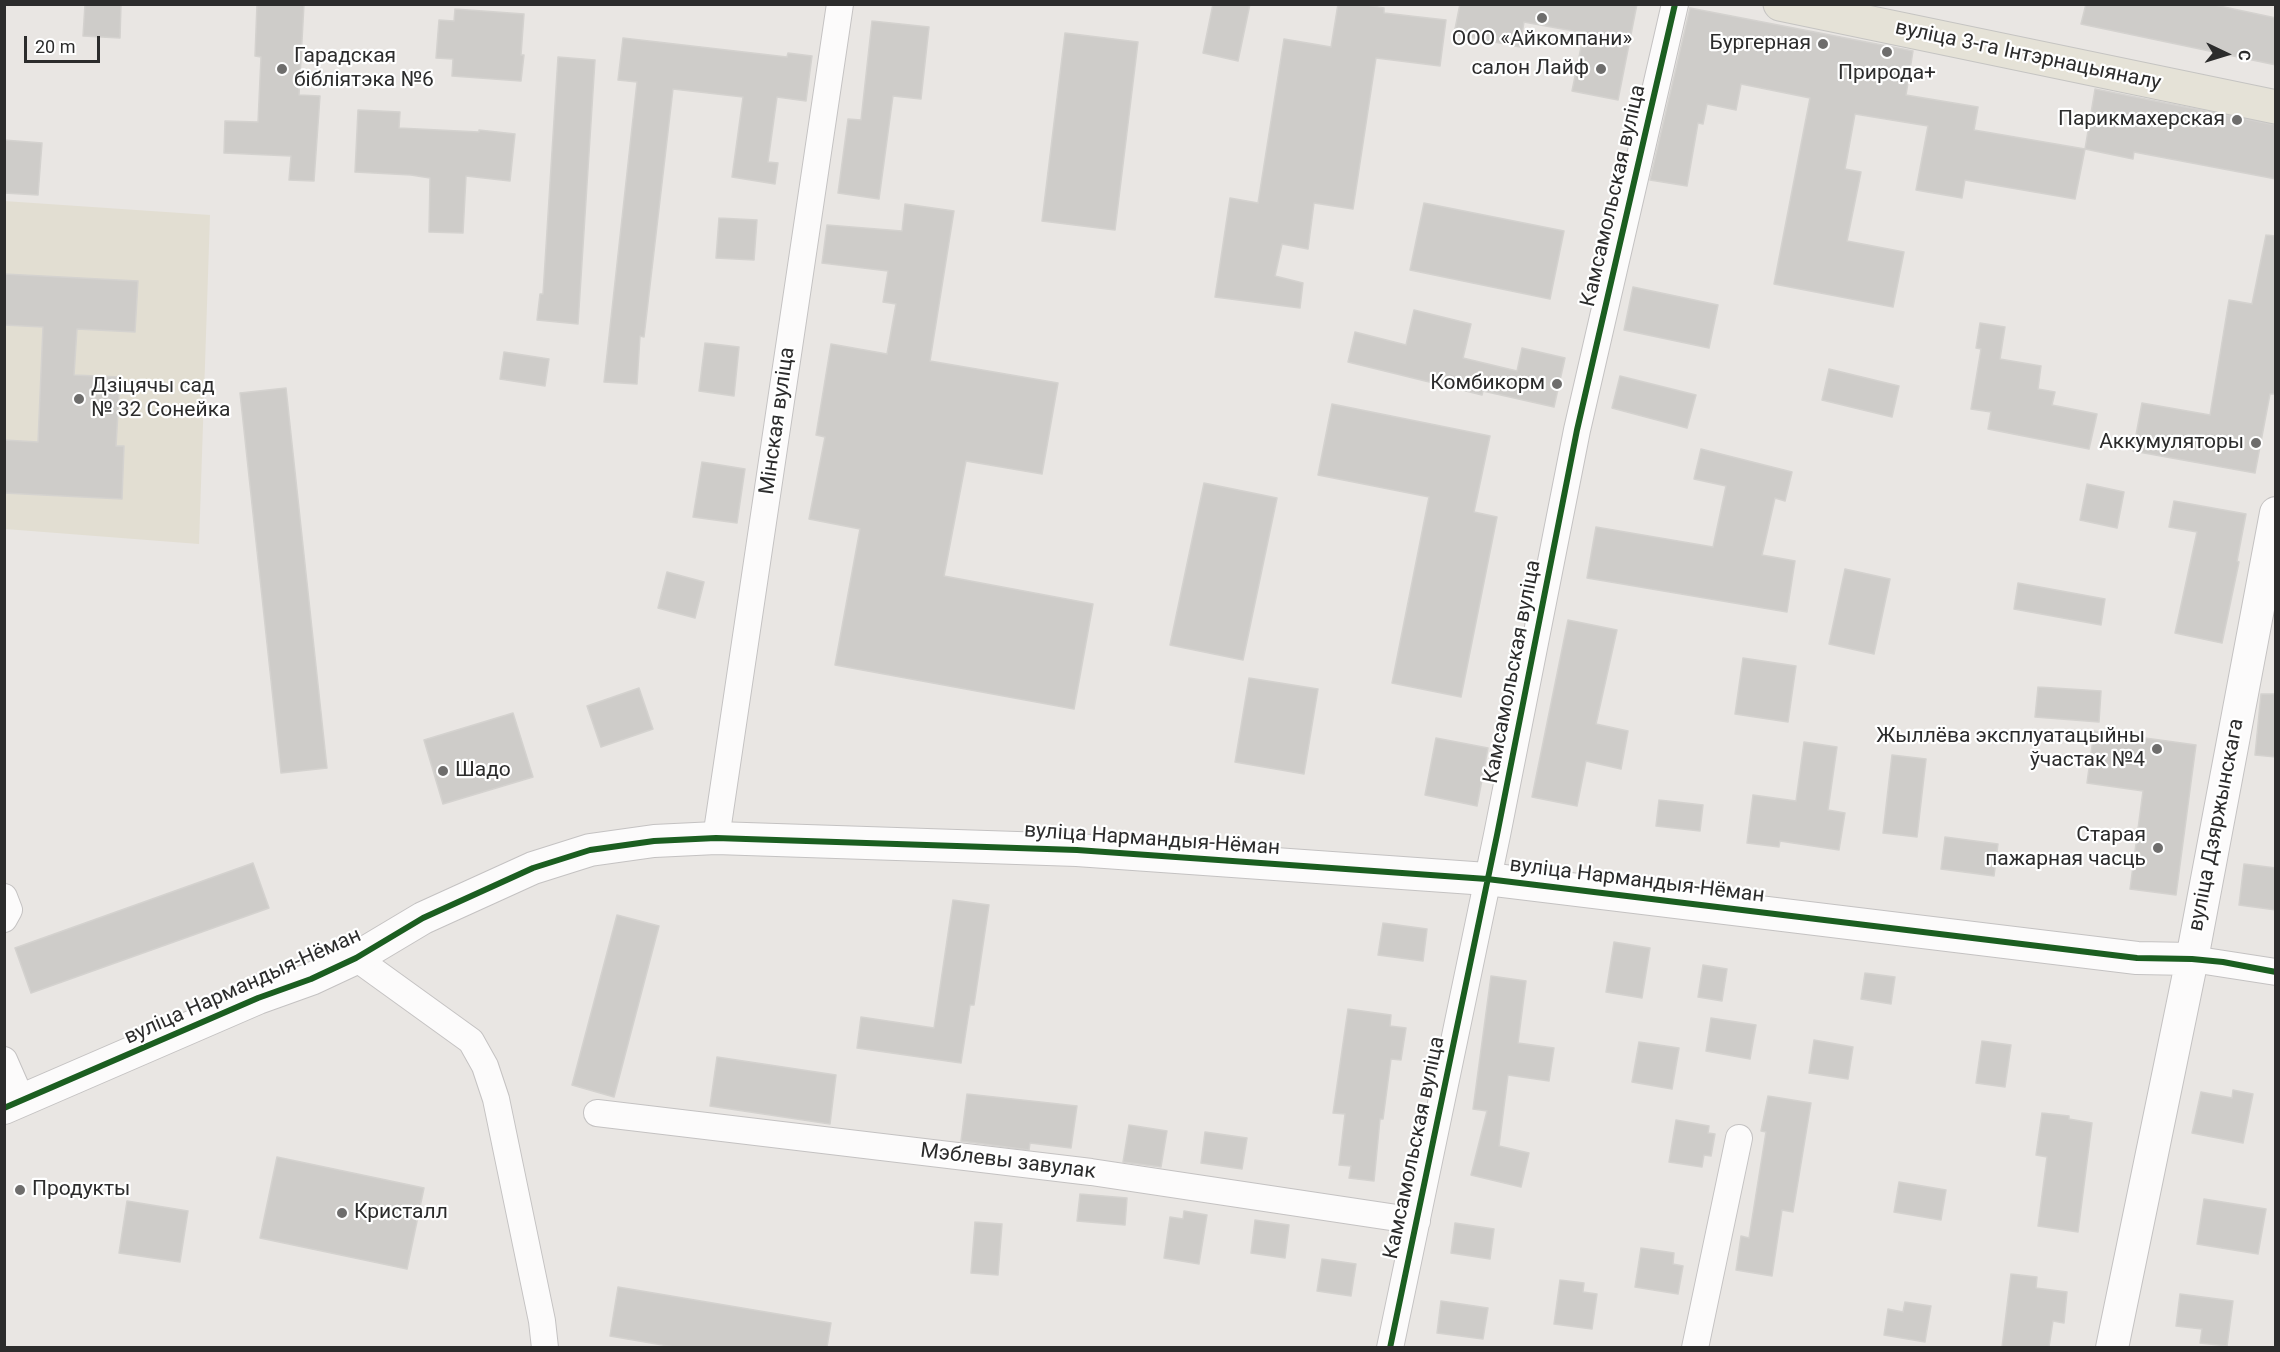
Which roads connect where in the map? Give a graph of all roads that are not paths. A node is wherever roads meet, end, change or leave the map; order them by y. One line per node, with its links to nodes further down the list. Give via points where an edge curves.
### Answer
1 (840, 4): 6 (street, Мінская вуліца)
2 (1675, 4): 7 (street, Камсамольская вуліца, via 1577,430)
3 (1780, 4): 4 (main road, вуліца 3-га Інтэрнацыяналу)
4 (2276, 106)
5 (2276, 513): 11 (street, вуліца Дзяржынскага)
6 (716, 838): 7 (street, вуліца Нармандыя-Нёман, via 1077,850); 10 (street, вуліца Нармандыя-Нёман, via 590,850 533,868 423,918)
7 (1487, 879): 11 (street, вуліца Нармандыя-Нёман, via 2125,957); 17 (street, Камсамольская вуліца)
8 (4, 897): 9 (street, via 9,910)
9 (4, 919)
10 (356, 958): 14 (street, вуліца Нармандыя-Нёман); 18 (street, via 471,1041 485,1066 496,1099)
11 (2192, 959): 12 (street, вуліца Нармандыя-Нёман); 21 (street, вуліца Дзяржынскага)
12 (2276, 972)
13 (4, 1060): 14 (street)
14 (13, 1104)
15 (597, 1113): 17 (street, Мэблевы завулак, via 1090,1172)
16 (1739, 1138): 20 (street)
17 (1417, 1221): 19 (street, Камсамольская вуліца)
18 (545, 1347)
19 (1390, 1347)
20 (1695, 1347)
21 (2112, 1347)

